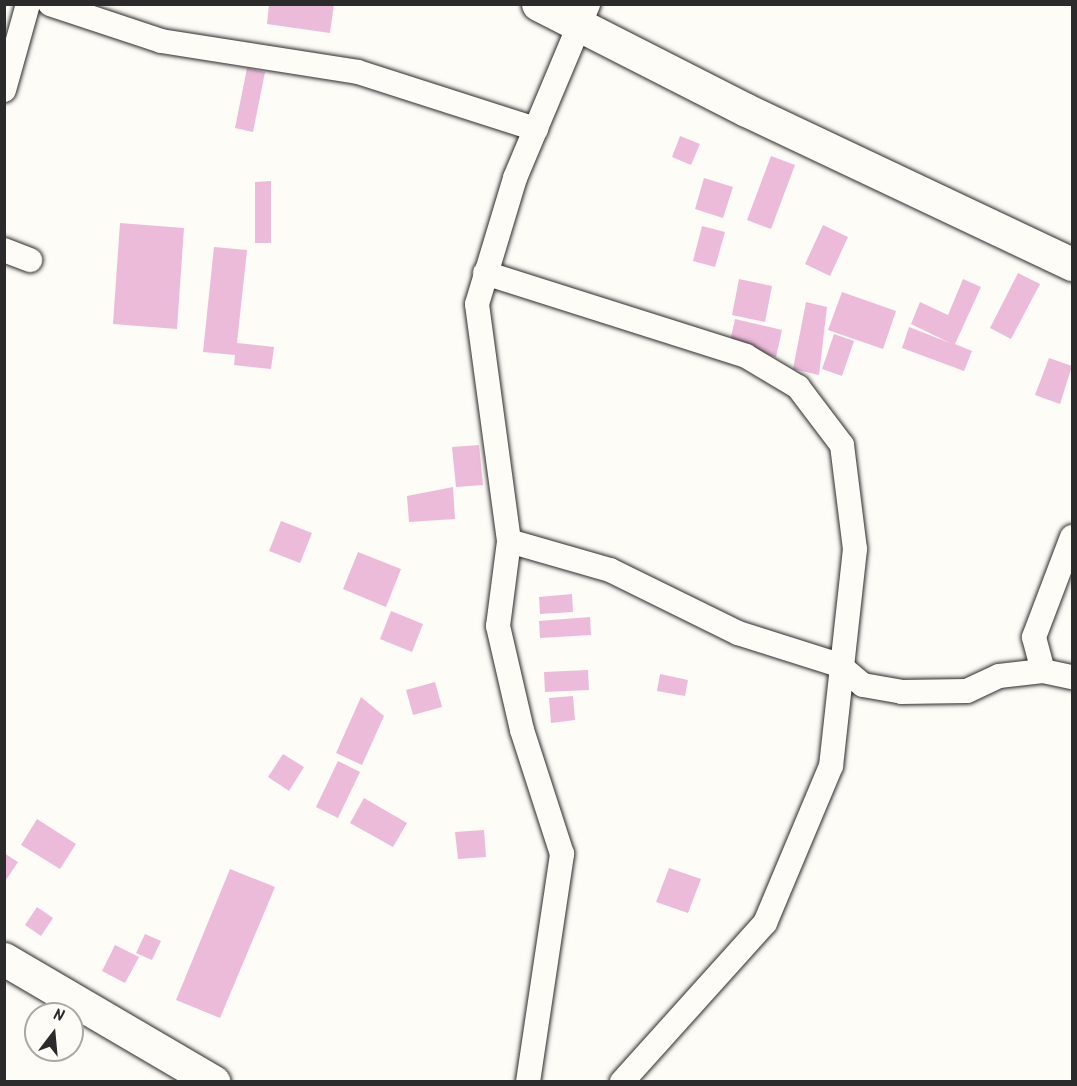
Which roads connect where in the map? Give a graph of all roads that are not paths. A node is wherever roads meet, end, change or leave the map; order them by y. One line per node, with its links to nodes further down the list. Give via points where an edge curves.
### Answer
1 (28, 4): 5 (street)
2 (50, 4): 6 (street, via 161,41 358,72)
3 (538, 4): 4 (main road)
4 (583, 15): 6 (street); 9 (main road)
5 (4, 90)
6 (536, 129): 10 (street)
7 (4, 250): 8 (street)
8 (30, 260)
9 (1072, 264)
10 (485, 273): 12 (street, via 477,304); 13 (street, via 746,356 798,387 842,446 855,549)
11 (1072, 537): 14 (street, via 1034,637)
12 (509, 541): 13 (street, via 610,570 738,633); 18 (street, via 498,626 522,730 562,854)
13 (839, 665): 14 (street, via 863,685 901,692 967,691 999,676); 19 (street, via 831,766 765,923)
14 (1043, 671): 15 (street)
15 (1072, 677)
16 (4, 959): 17 (main road)
17 (214, 1082)
18 (528, 1082)
19 (622, 1082)

